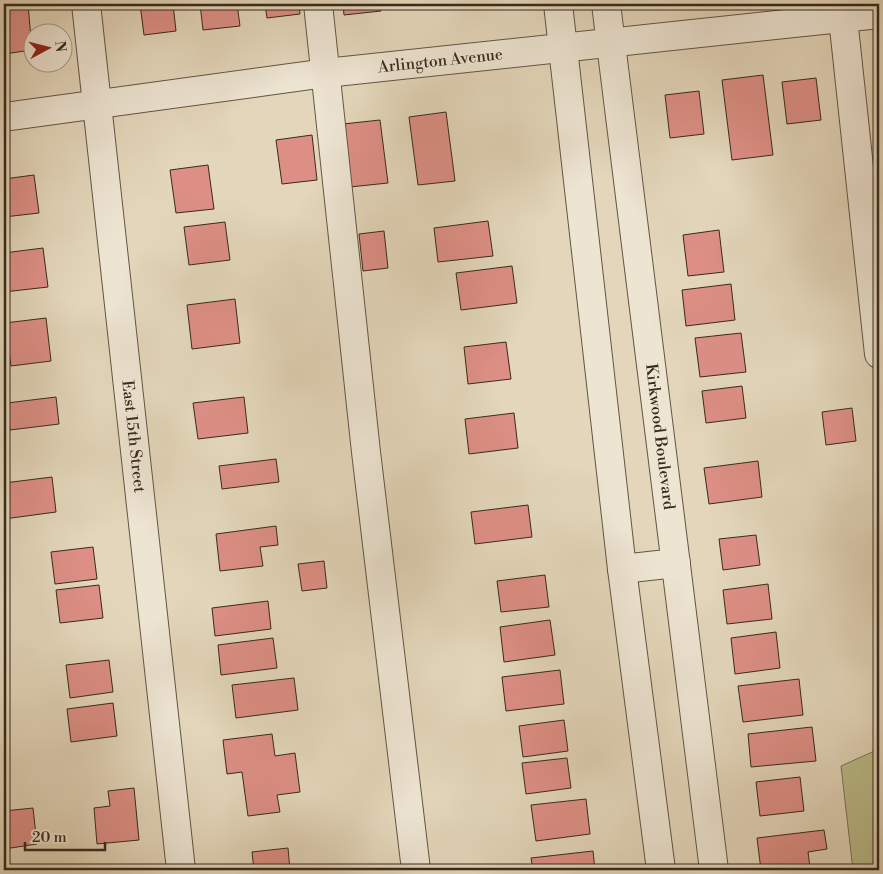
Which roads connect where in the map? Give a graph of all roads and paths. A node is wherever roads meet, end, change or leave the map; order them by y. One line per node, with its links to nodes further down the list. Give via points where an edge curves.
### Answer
1 (86, 4): 10 (street, East 15th Street)
2 (318, 4): 9 (street)
3 (558, 4): 8 (street)
4 (606, 4): 7 (street, Kirkwood Boulevard)
5 (879, 14): 6 (street, Arlington Avenue)
6 (843, 18): 7 (street, Arlington Avenue); 12 (street)
7 (611, 41): 8 (street, Arlington Avenue); 13 (street, Kirkwood Boulevard)
8 (564, 48): 9 (street, Arlington Avenue); 14 (street)
9 (326, 73): 10 (street, Arlington Avenue); 16 (street, via 366,452)
10 (98, 104): 11 (street, Arlington Avenue); 15 (street, East 15th Street)
11 (4, 117)
12 (879, 354)
13 (676, 563): 14 (street); 18 (street, Kirkwood Boulevard)
14 (622, 568): 17 (street)
15 (181, 870)
16 (416, 870)
17 (661, 870)
18 (714, 870)

